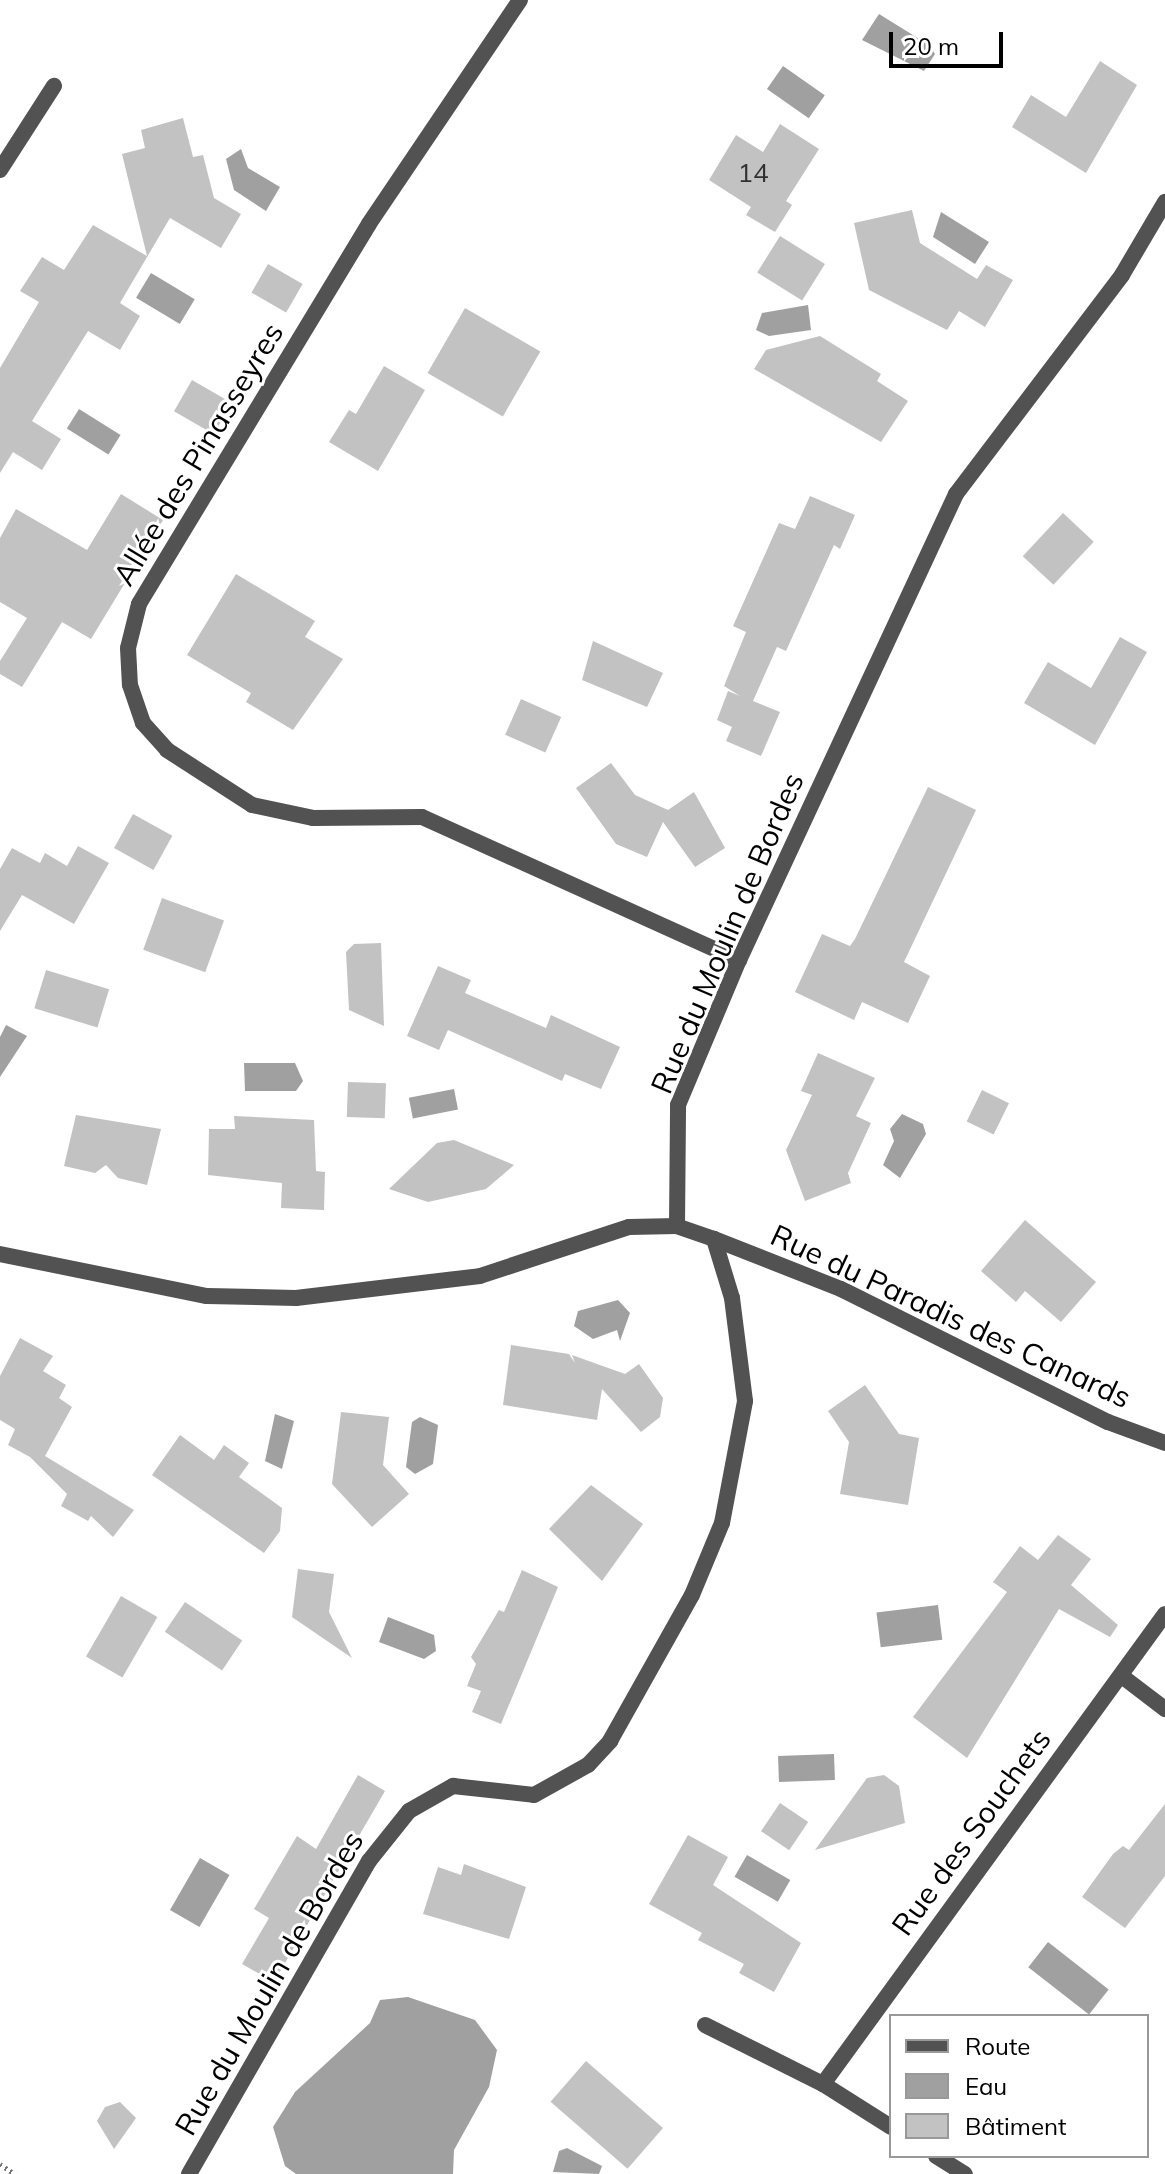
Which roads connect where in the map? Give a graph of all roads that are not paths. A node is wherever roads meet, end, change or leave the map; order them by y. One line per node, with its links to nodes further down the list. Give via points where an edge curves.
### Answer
1 (520, 0): 5 (street, Allée des Pinasseyres, via 369,224 139,604 128,648 130,685 143,723 167,750 252,805 313,818 422,817)
2 (54, 86): 3 (street)
3 (0, 170)
4 (1165, 202): 5 (street, Rue du Moulin de Bordes, via 1122,275 956,494)
5 (739, 960): 6 (street, Rue du Moulin de Bordes, via 678,1105)
6 (677, 1226): 7 (street); 8 (street, via 629,1227 480,1276 296,1298 207,1296)
7 (714, 1239): 9 (street, Rue du Paradis des Canards, via 841,1289 1108,1422); 17 (street, Rue du Moulin de Bordes, via 732,1298 742,1367 739,1453 722,1523 698,1580 633,1701 610,1741 562,1783 534,1795 453,1786 409,1811 369,1861)
8 (0, 1254)
9 (1165, 1443)
10 (1165, 1614): 11 (street, Rue des Souchets)
11 (1123, 1677): 12 (street); 14 (street, Rue des Souchets)
12 (1165, 1709)
13 (705, 2025): 14 (street)
14 (823, 2084): 15 (street)
15 (889, 2126)
16 (939, 2158): 18 (street)
17 (189, 2174)
18 (965, 2174)

